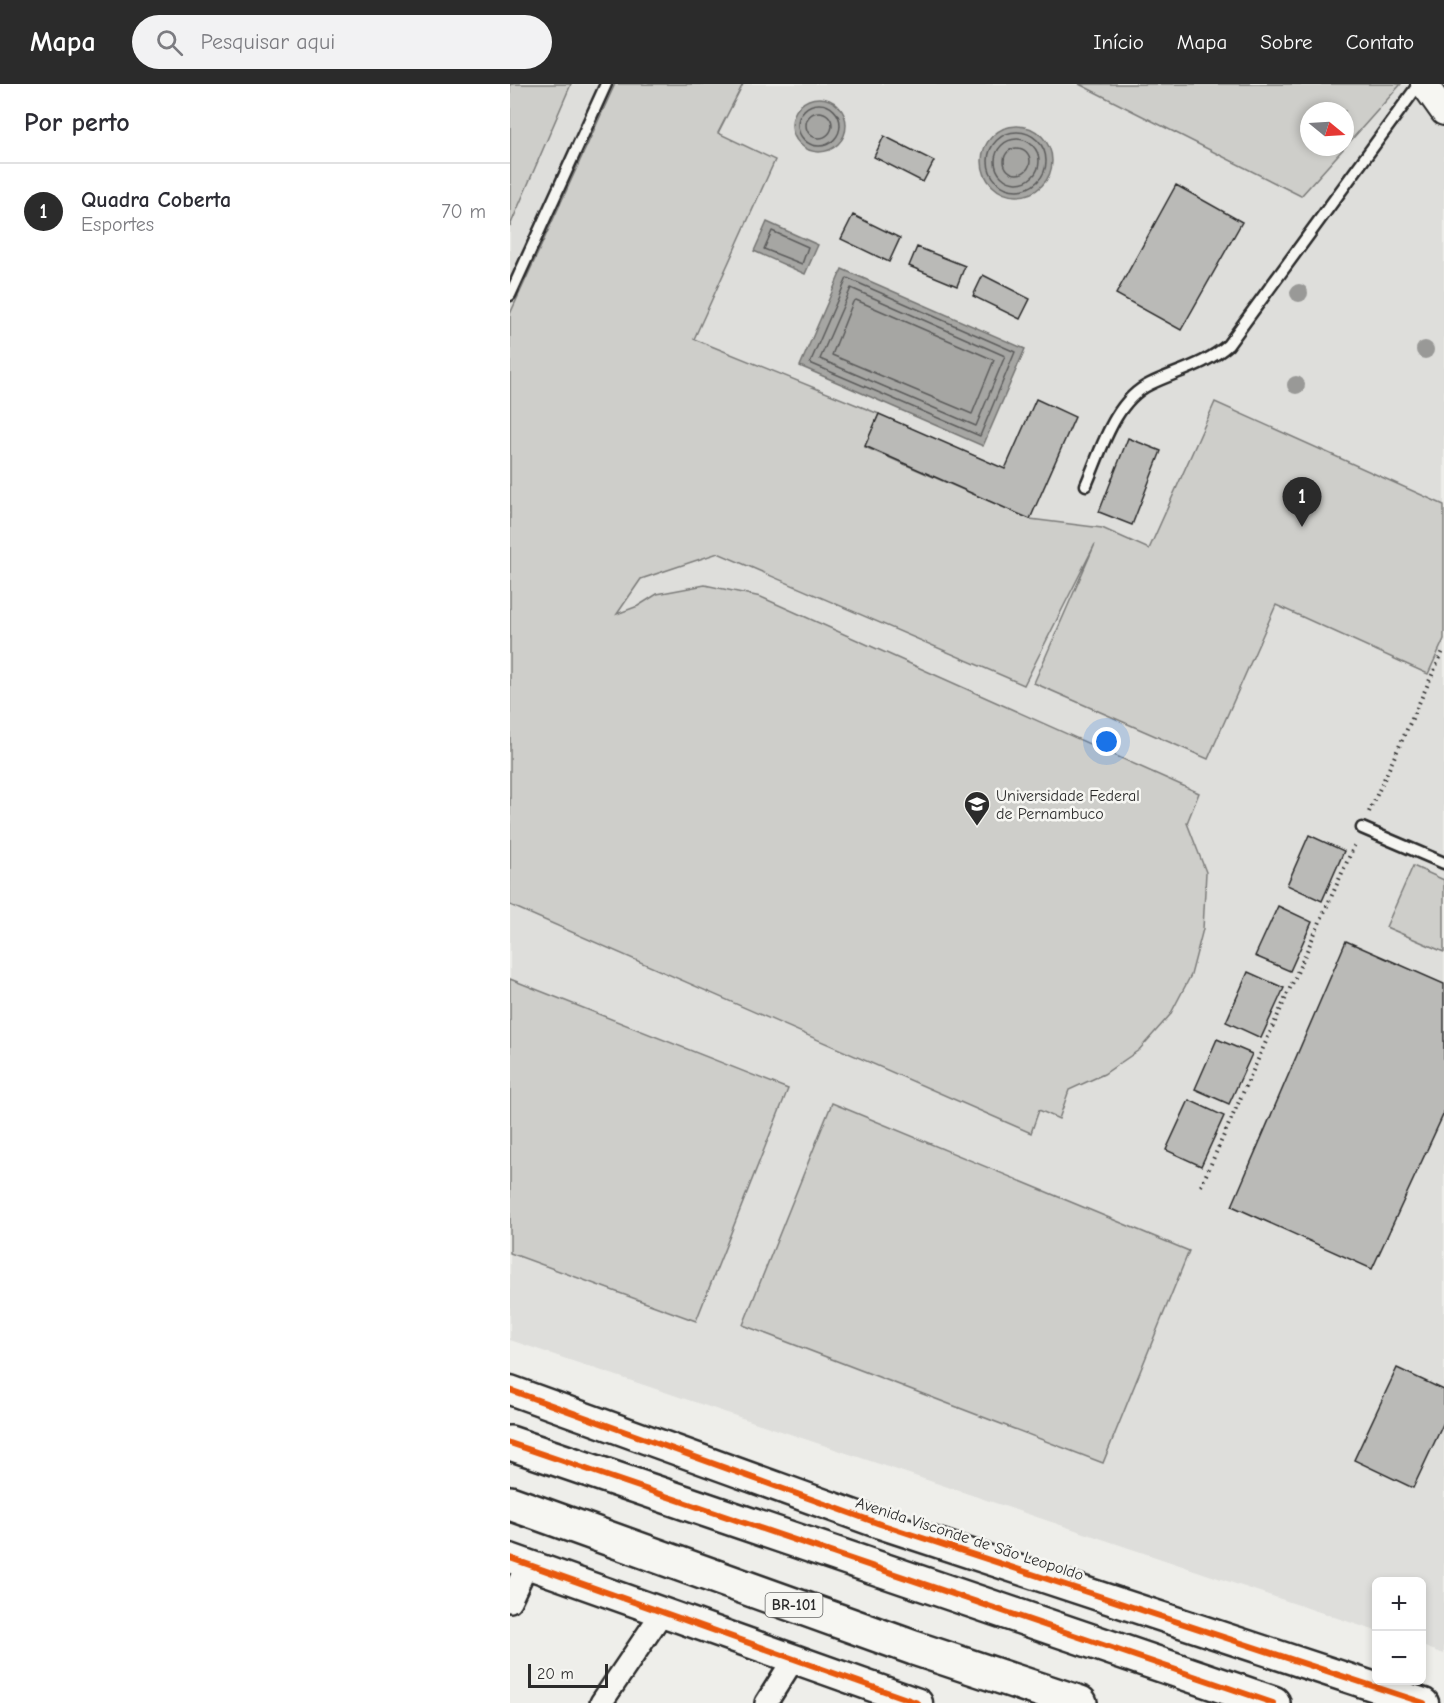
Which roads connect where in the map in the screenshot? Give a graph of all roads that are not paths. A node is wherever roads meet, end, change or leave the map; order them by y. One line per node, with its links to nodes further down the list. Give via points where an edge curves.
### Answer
1 (606, 84): 4 (lane)
2 (1422, 84): 3 (street); 5 (lane, via 1228,345 1214,357 1147,385 1121,408)
3 (1444, 112)
4 (510, 296)
5 (1086, 485)
6 (1362, 828): 7 (lane)
7 (1444, 863)
8 (510, 1390): 20 (main road, Avenida Visconde de São Leopoldo, via 880,1524)
9 (510, 1443): 19 (highway)
10 (510, 1503): 18 (highway, BR-101, via 914,1648)
11 (519, 1561): 12 (street); 13 (main road)
12 (510, 1600)
13 (662, 1613): 14 (main road); 15 (street)
14 (793, 1660): 16 (street); 17 (main road)
15 (601, 1703)
16 (766, 1703)
17 (918, 1703)
18 (1080, 1703)
19 (1273, 1703)
20 (1424, 1703)

